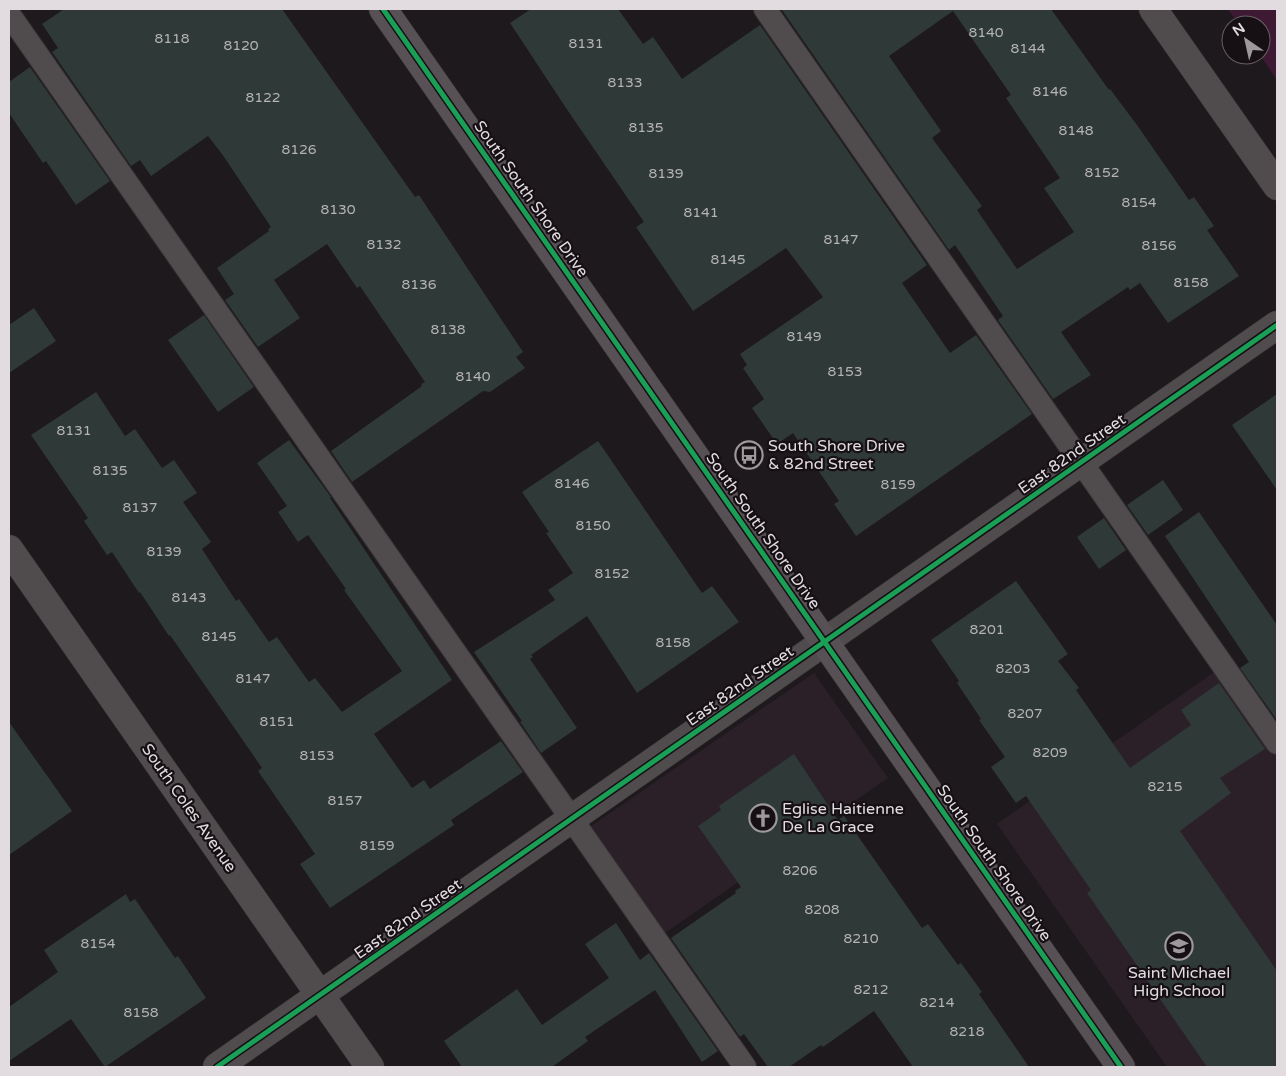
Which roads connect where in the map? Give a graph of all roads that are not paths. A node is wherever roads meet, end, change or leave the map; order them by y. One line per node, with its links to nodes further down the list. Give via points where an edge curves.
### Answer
1 (383, 9): 9 (street, South South Shore Drive)
2 (766, 9): 7 (lane)
3 (1153, 9): 5 (street)
4 (9, 14): 11 (lane)
5 (1277, 186)
6 (1277, 326): 7 (street, East 82nd Street)
7 (1082, 462): 9 (street, East 82nd Street); 10 (lane)
8 (9, 549): 12 (street, South Coles Avenue)
9 (825, 642): 11 (street, East 82nd Street); 16 (street, South South Shore Drive)
10 (1277, 743)
11 (571, 820): 12 (street, East 82nd Street); 15 (lane)
12 (320, 996): 13 (street, East 82nd Street); 14 (street, South Coles Avenue)
13 (217, 1067)
14 (370, 1067)
15 (745, 1067)
16 (1121, 1067)

